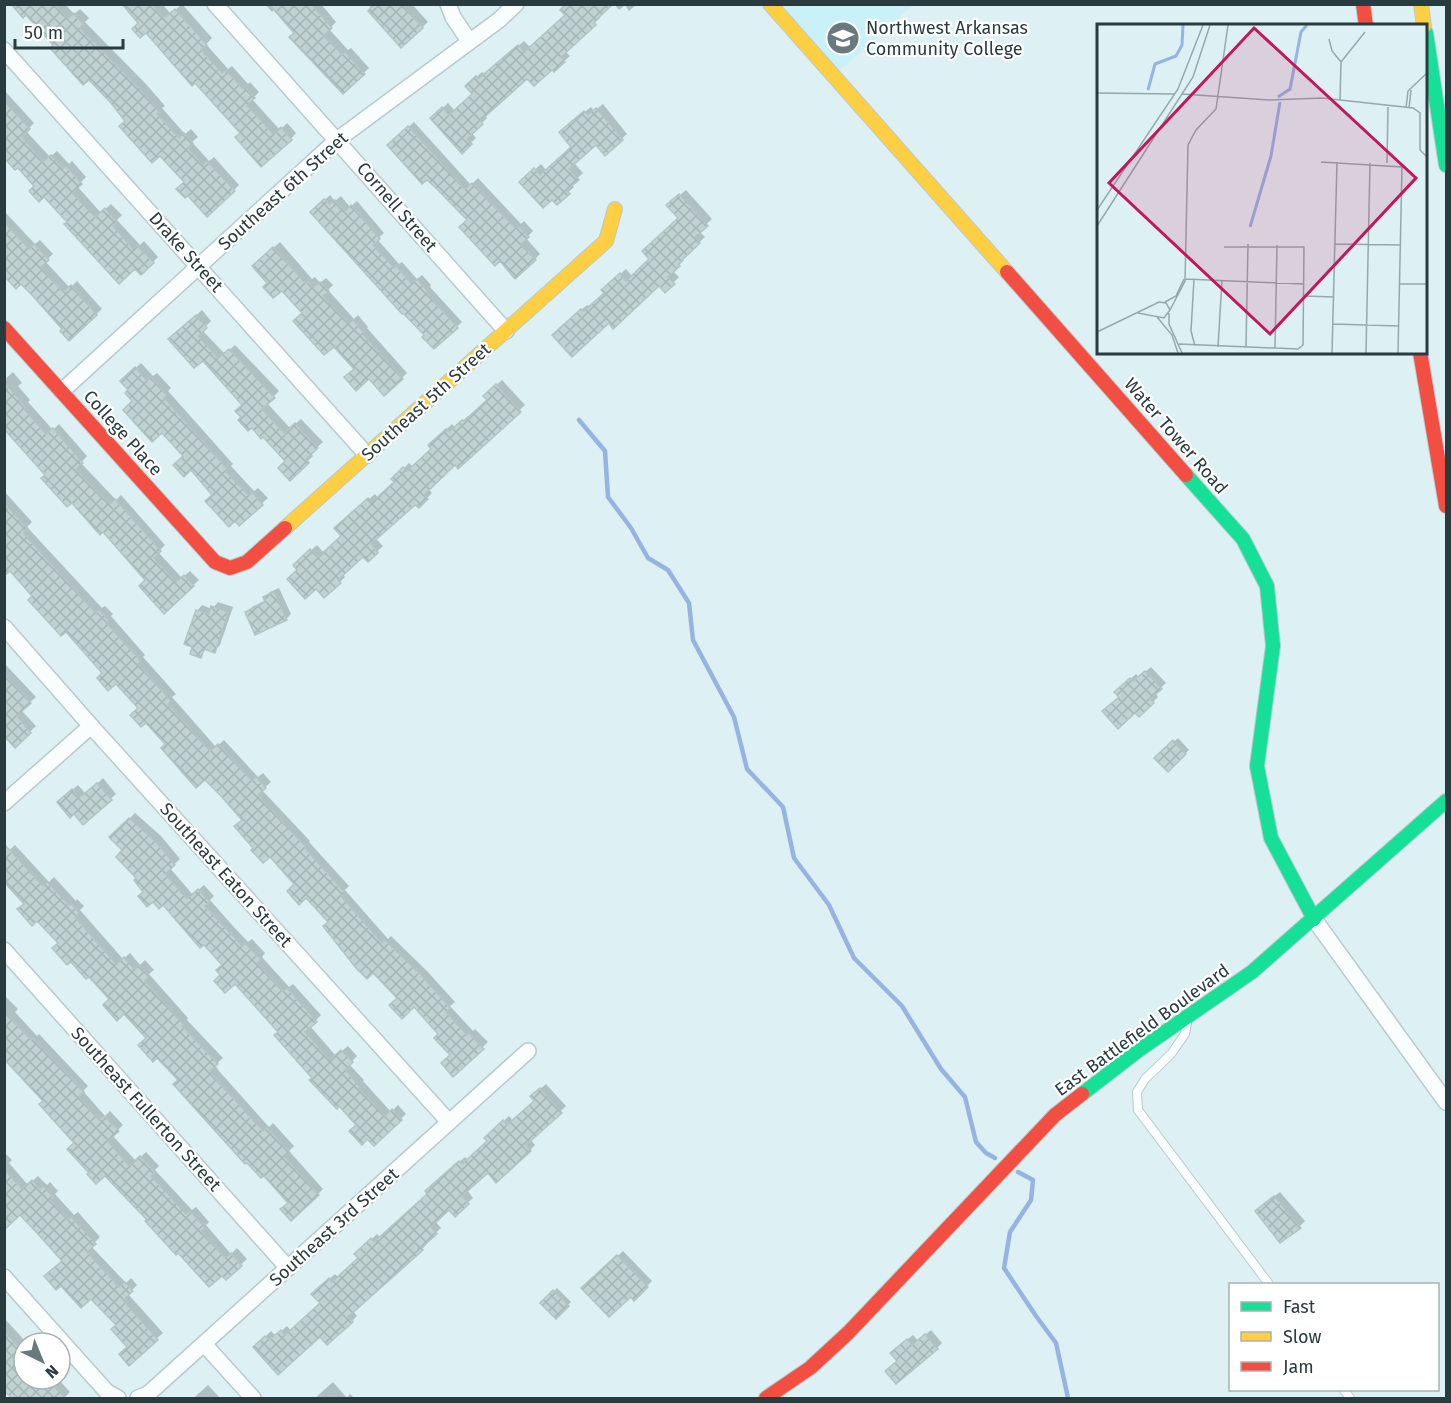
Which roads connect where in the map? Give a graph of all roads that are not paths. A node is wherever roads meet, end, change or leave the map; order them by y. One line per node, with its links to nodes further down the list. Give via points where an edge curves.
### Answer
1 (215, 4): 14 (street, Cornell Street)
2 (448, 4): 11 (street)
3 (516, 4): 11 (street, Southeast 6th Street)
4 (770, 4): 29 (main road, Water Tower Road, via 1243,539 1267,586 1273,646 1257,766 1262,799 1271,838)
5 (1363, 4): 8 (main road)
6 (1421, 4): 9 (main road)
7 (1425, 4): 10 (main road)
8 (1366, 24)
9 (1424, 24)
10 (1424, 24)
11 (469, 41): 14 (street, Southeast 6th Street)
12 (1427, 46): 15 (main road)
13 (4, 50): 17 (street, Drake Street)
14 (337, 140): 17 (street, Southeast 6th Street); 19 (street, Cornell Street)
15 (1446, 165)
16 (615, 209): 19 (main road, Southeast 5th Street, via 606,241)
17 (200, 267): 21 (street, Southeast 6th Street); 22 (street, Drake Street)
18 (5, 329): 21 (main road, College Place)
19 (506, 331): 22 (main road, Southeast 5th Street)
20 (1420, 354): 23 (main road)
21 (62, 391): 24 (main road, College Place)
22 (367, 455): 24 (main road, Southeast 5th Street, via 247,562 230,568)
23 (1446, 506)
24 (215, 562)
25 (4, 627): 26 (street, Southeast Eaton Street)
26 (91, 726): 28 (street); 34 (street, Southeast Eaton Street)
27 (1446, 801): 29 (main road, East Battlefield Boulevard)
28 (4, 803)
29 (1314, 920): 31 (main road, East Battlefield Boulevard, via 1252,972); 33 (street)
30 (4, 950): 35 (street, Southeast Fullerton Street)
31 (1189, 1017): 37 (lane, via 1185,1034 1137,1092 1138,1110); 42 (main road, East Battlefield Boulevard, via 1055,1115 848,1333 810,1368)
32 (528, 1051): 34 (street, Southeast 3rd Street)
33 (1446, 1102)
34 (449, 1122): 35 (street, Southeast 3rd Street)
35 (288, 1268): 38 (street, Southeast 3rd Street)
36 (4, 1277): 39 (street, via 107,1392)
37 (1268, 1283)
38 (204, 1344): 40 (street, Southeast 3rd Street, via 148,1394); 41 (street)
39 (118, 1398)
40 (138, 1398)
41 (253, 1398)
42 (766, 1398)

